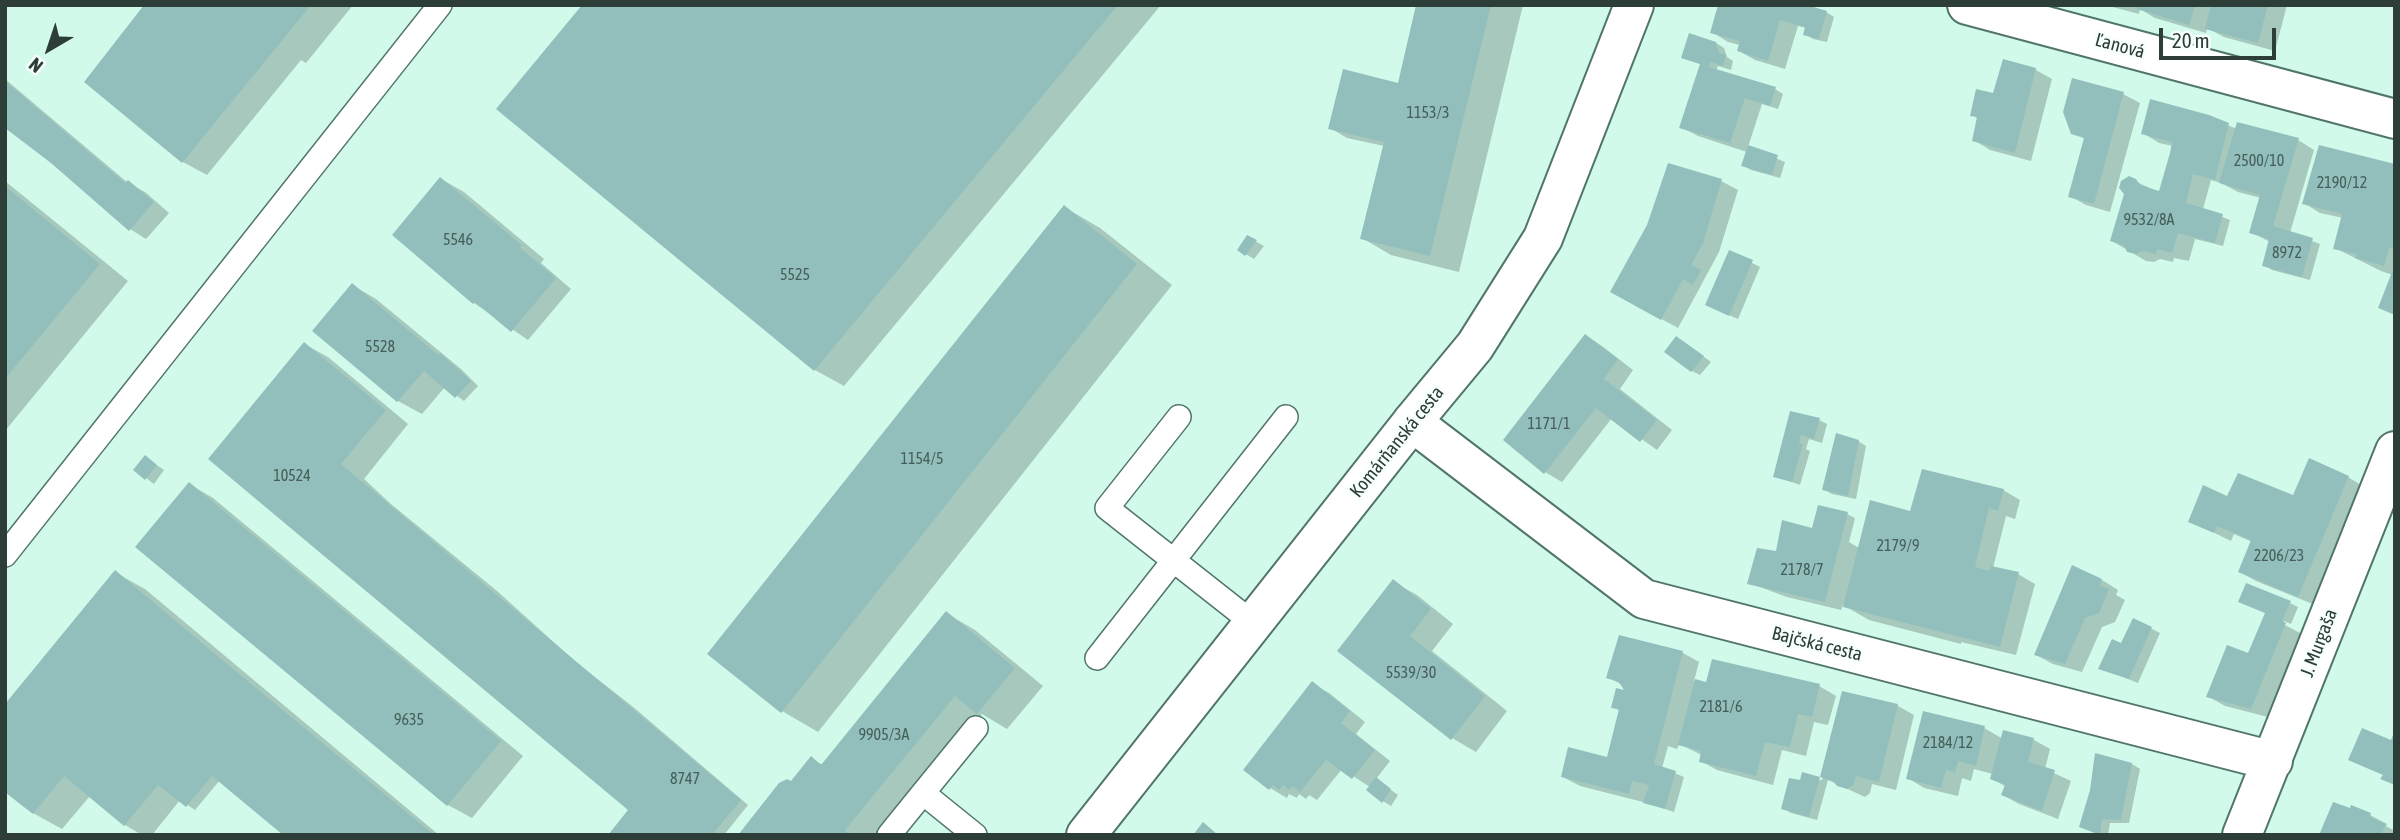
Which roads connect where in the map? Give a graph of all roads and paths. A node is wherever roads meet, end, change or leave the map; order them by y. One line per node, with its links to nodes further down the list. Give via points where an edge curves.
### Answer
1 (440, 5): 9 (lane)
2 (1634, 5): 7 (street, Komárňanská cesta, via 1543,237 1475,346)
3 (1967, 5): 4 (street, Ľanová)
4 (2395, 119)
5 (1180, 417): 10 (lane, via 1107,508)
6 (1286, 417): 10 (lane)
7 (1412, 422): 11 (street, Komárňanská cesta); 14 (street, Bajčská cesta, via 1644,599)
8 (2395, 451): 14 (street, J. Murgaša)
9 (5, 555)
10 (1173, 561): 11 (lane); 12 (lane)
11 (1253, 623): 18 (street, Komárňanská cesta)
12 (1097, 658)
13 (976, 728): 15 (lane)
14 (2273, 761): 19 (street, J. Murgaša)
15 (923, 793): 16 (lane); 17 (lane)
16 (889, 835)
17 (975, 835)
18 (1086, 835)
19 (2242, 835)

